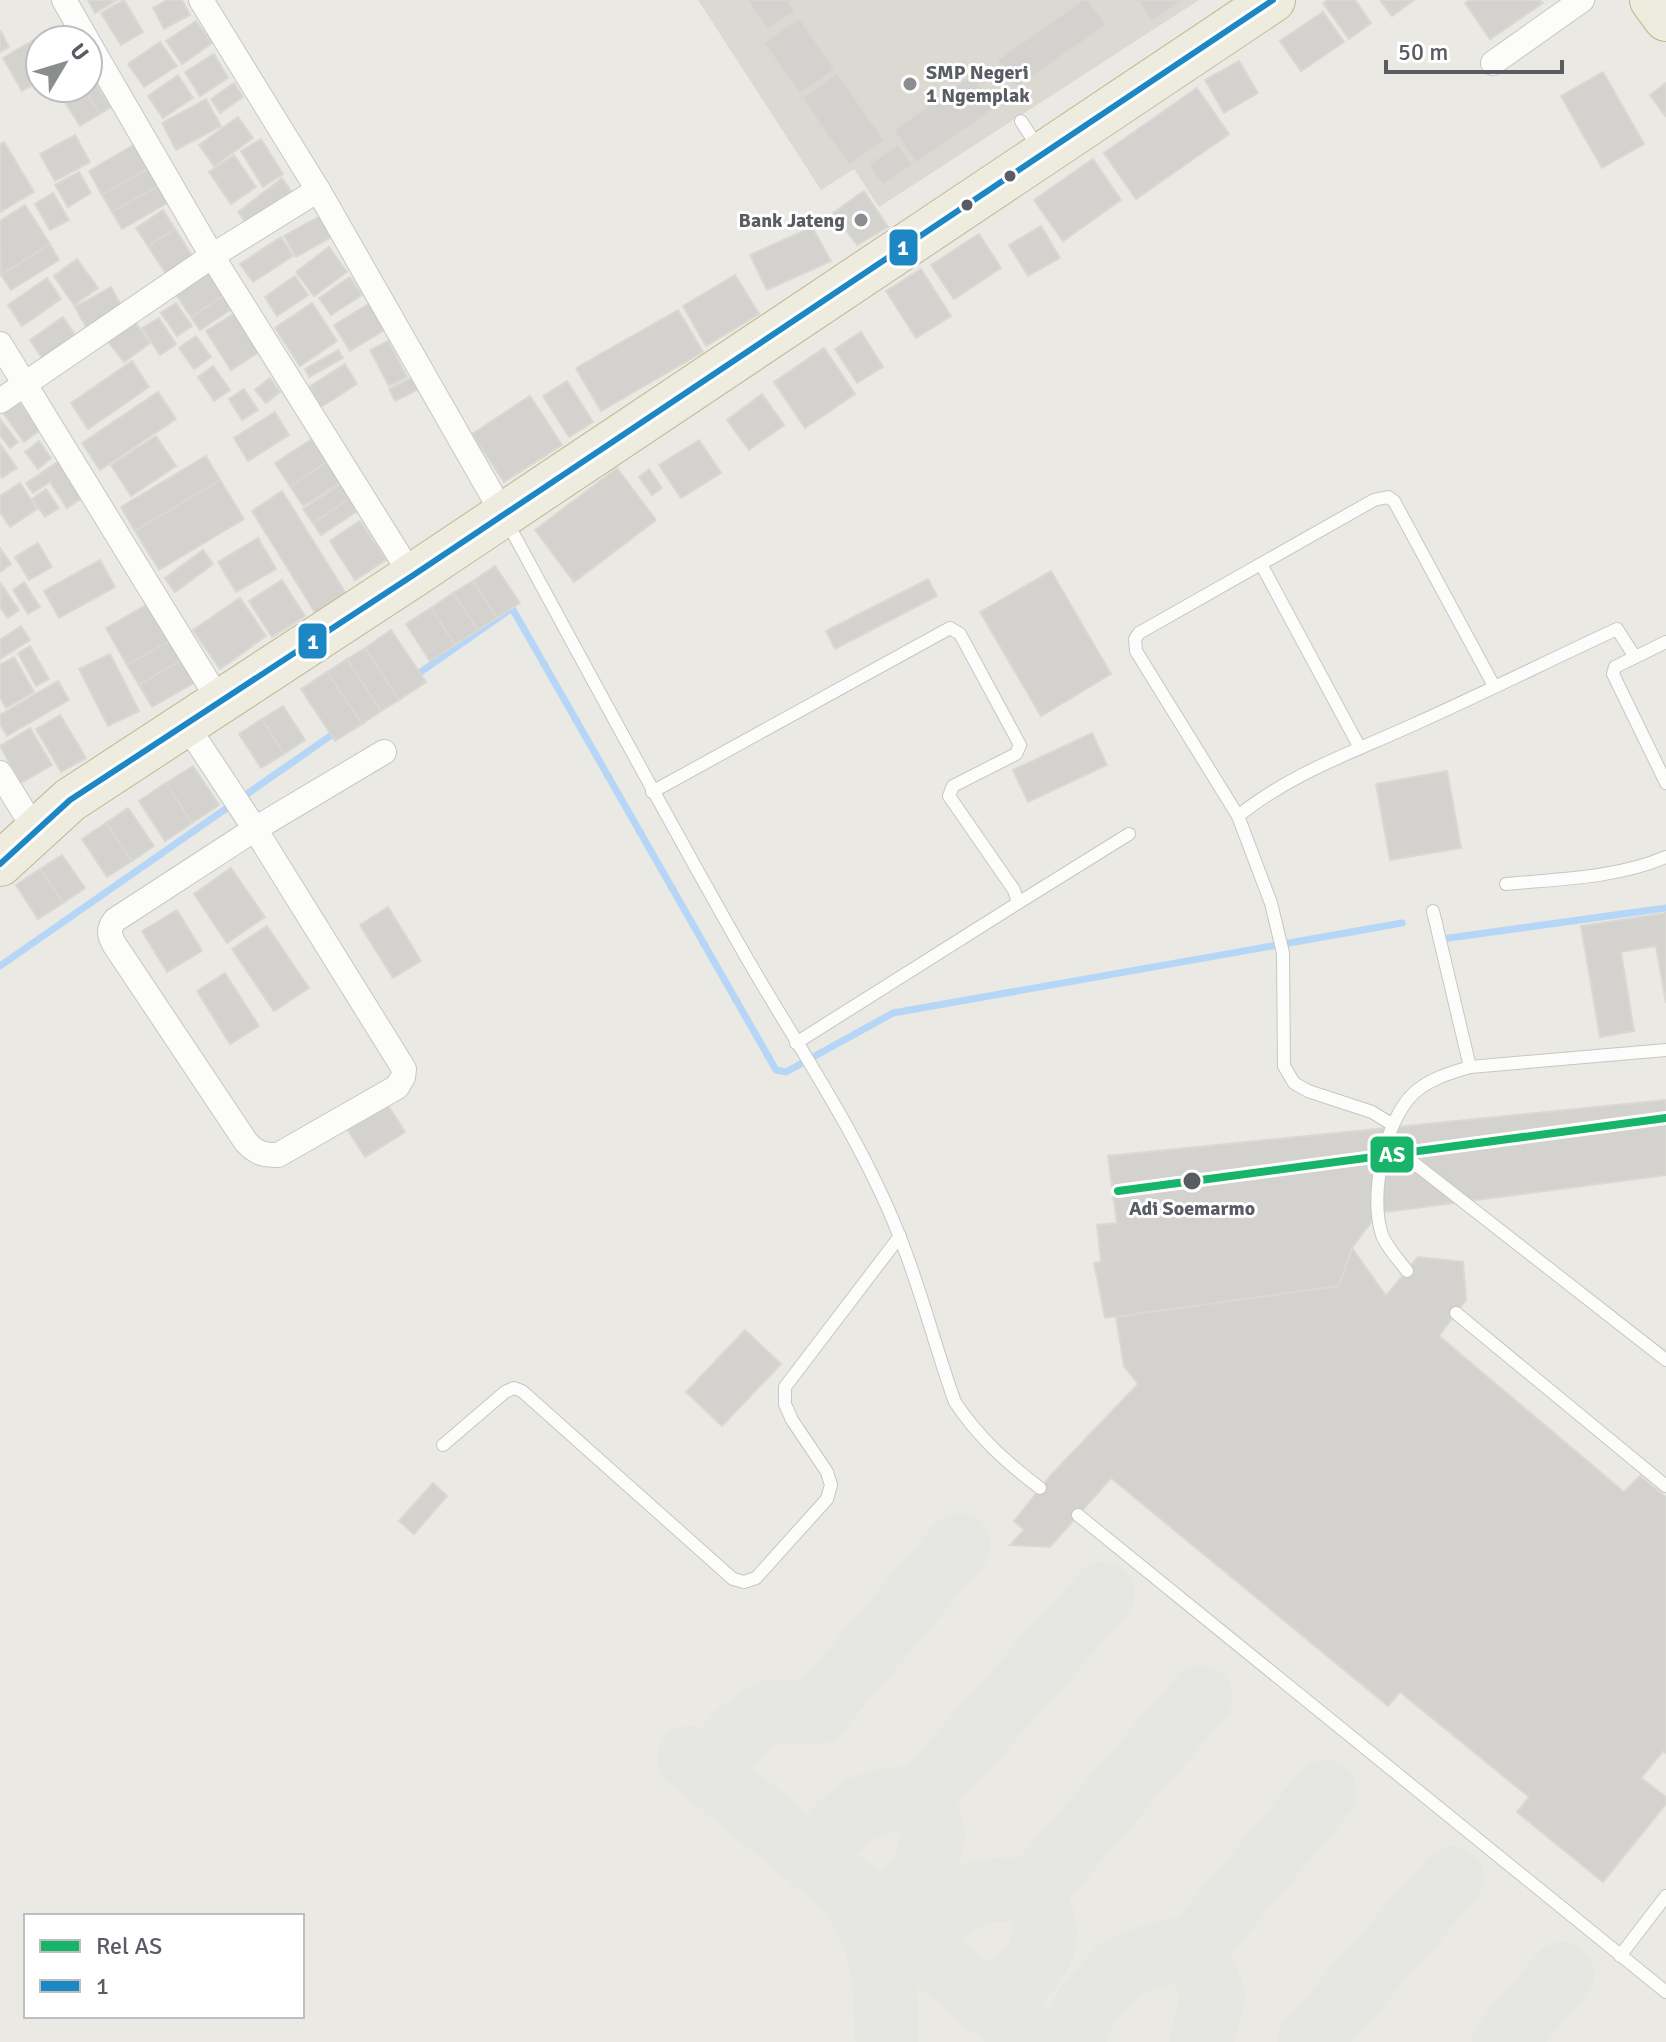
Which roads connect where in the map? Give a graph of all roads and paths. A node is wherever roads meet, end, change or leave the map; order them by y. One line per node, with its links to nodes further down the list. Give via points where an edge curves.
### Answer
1 (64, 0): 5 (street)
2 (201, 0): 8 (street)
3 (1273, 0): 13 (highway, via 1032,138)
4 (1582, 0): 6 (street)
5 (78, 24)
6 (1493, 63)
7 (104, 69): 9 (street)
8 (318, 190): 9 (street); 13 (street)
9 (212, 256): 11 (street); 15 (street)
10 (0, 344): 11 (street)
11 (25, 386): 12 (street); 19 (street)
12 (0, 401)
13 (503, 514): 15 (highway); 24 (lane)
14 (1261, 564): 18 (lane, via 1388,497); 20 (lane); 25 (lane, via 1139,633 1134,645)
15 (412, 576): 19 (highway)
16 (1666, 642): 17 (lane)
17 (1635, 657): 18 (lane, via 1617,629); 23 (lane, via 1615,667 1613,674)
18 (1494, 686): 20 (lane)
19 (202, 712): 26 (street, via 236,800); 27 (highway, via 70,800)
20 (1360, 748): 25 (lane, via 1290,779)
21 (384, 752): 26 (street)
22 (0, 773): 27 (street)
23 (1666, 783)
24 (652, 792): 32 (lane, via 953,628 1020,745 1016,754 953,786 949,796); 34 (lane)
25 (1238, 816): 37 (lane, via 1271,903 1283,953 1284,1066 1294,1083 1308,1091 1372,1112)
26 (254, 827): 26 (street, via 115,920 109,933 246,1142 254,1151 278,1155 397,1087 404,1073)
27 (35, 830): 30 (highway)
28 (1129, 834): 32 (lane)
29 (1666, 857): 31 (lane, via 1600,875)
30 (0, 864)
31 (1506, 884)
32 (1018, 903): 34 (lane)
33 (1433, 911): 36 (lane)
34 (796, 1043): 39 (lane, via 827,1092)
35 (1666, 1050): 36 (lane)
36 (1470, 1067): 37 (lane, via 1415,1092)
37 (1393, 1125): 38 (lane)
38 (1387, 1142): 40 (lane, via 1378,1217 1383,1238); 42 (lane)
39 (900, 1236): 43 (lane, via 785,1387 792,1420 831,1485 827,1499 756,1578 733,1579 522,1391 505,1392); 45 (lane, via 955,1402 1008,1464)
40 (1407, 1271)
41 (1456, 1313): 44 (lane)
42 (1666, 1360)
43 (443, 1445)
44 (1666, 1486)
45 (1040, 1488)
46 (1078, 1515): 48 (lane)
47 (1666, 1896): 48 (lane)
48 (1620, 1956): 49 (lane)
49 (1666, 1992)

